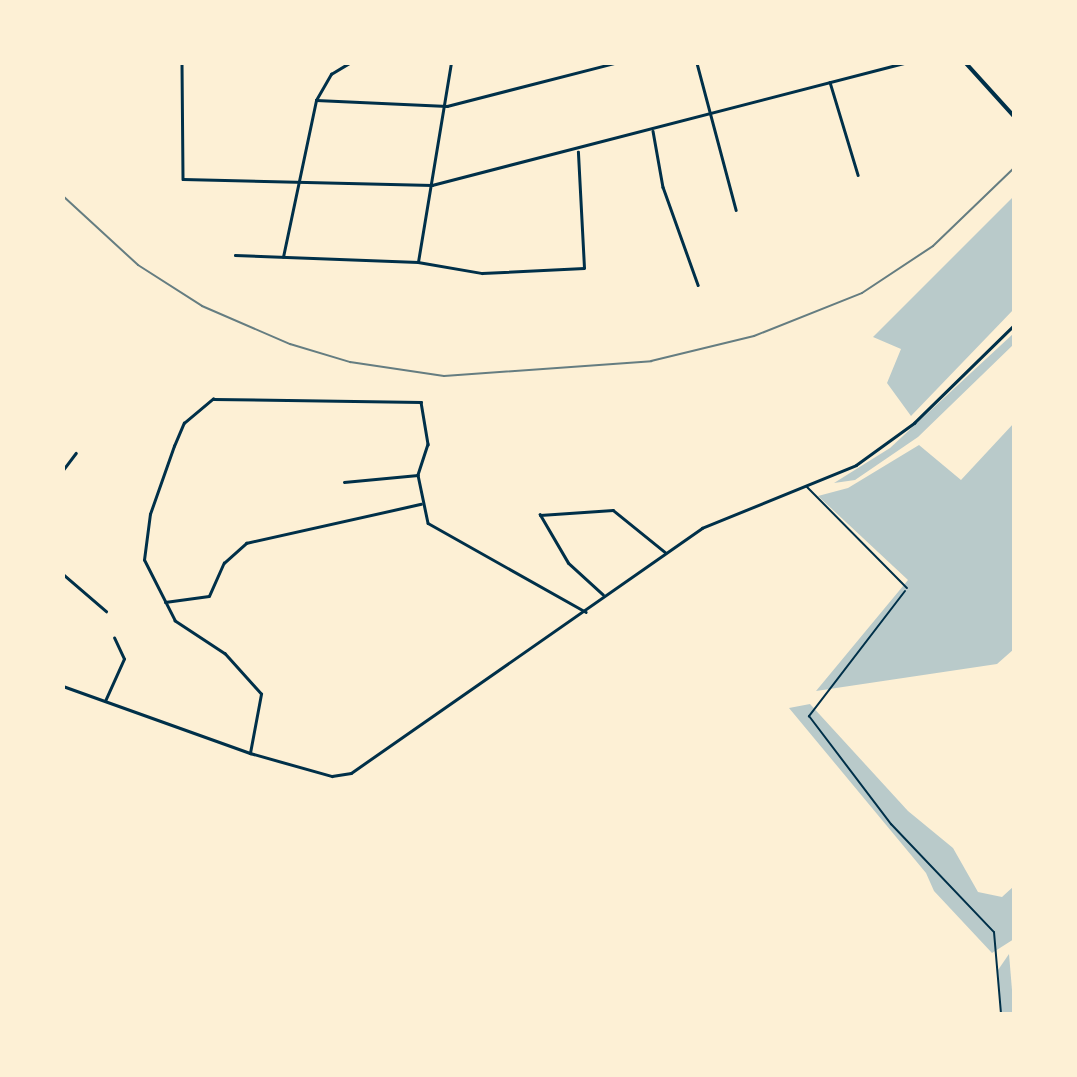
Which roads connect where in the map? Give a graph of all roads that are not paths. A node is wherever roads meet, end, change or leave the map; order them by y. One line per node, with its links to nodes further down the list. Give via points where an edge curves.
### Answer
1 (181, 63): 16 (street, via 183,179)
2 (349, 63): 9 (street, via 331,74)
3 (451, 63): 10 (street)
4 (614, 63): 10 (street)
5 (697, 63): 11 (street)
6 (903, 63): 8 (street)
7 (966, 63): 12 (street)
8 (830, 82): 11 (street); 15 (street)
9 (316, 100): 10 (street); 16 (street)
10 (447, 106): 17 (street)
11 (712, 113): 13 (street); 18 (street)
12 (1014, 116)
13 (653, 131): 14 (street); 22 (street, via 663,187)
14 (578, 152): 17 (street); 21 (street, via 584,268 482,273)
15 (858, 175)
16 (298, 184): 17 (street); 20 (street)
17 (432, 185): 21 (street)
18 (736, 210)
19 (235, 255): 20 (street)
20 (283, 257): 21 (street)
21 (418, 262)
22 (698, 285)
23 (1014, 325): 28 (street, via 914,423 856,466)
24 (76, 453): 25 (street)
25 (63, 470)
26 (418, 475): 27 (street); 29 (street); 34 (street, via 428,444 421,402 221,396 184,423 150,514 144,560)
27 (344, 482)
28 (806, 486): 30 (street, via 702,528); 32 (lane)
29 (421, 504): 34 (street, via 246,543 224,564 209,596); 36 (street, via 428,523)
30 (665, 552): 33 (street); 33 (street, via 613,510 540,515 568,563)
31 (63, 574): 35 (street)
32 (907, 588)
33 (603, 595): 36 (street)
34 (164, 602): 40 (street, via 182,628 225,654 261,694)
35 (106, 611)
36 (586, 612): 40 (street, via 372,761 332,776)
37 (114, 638): 39 (street, via 124,659)
38 (63, 686): 39 (street)
39 (105, 701): 40 (street)
40 (250, 754)

